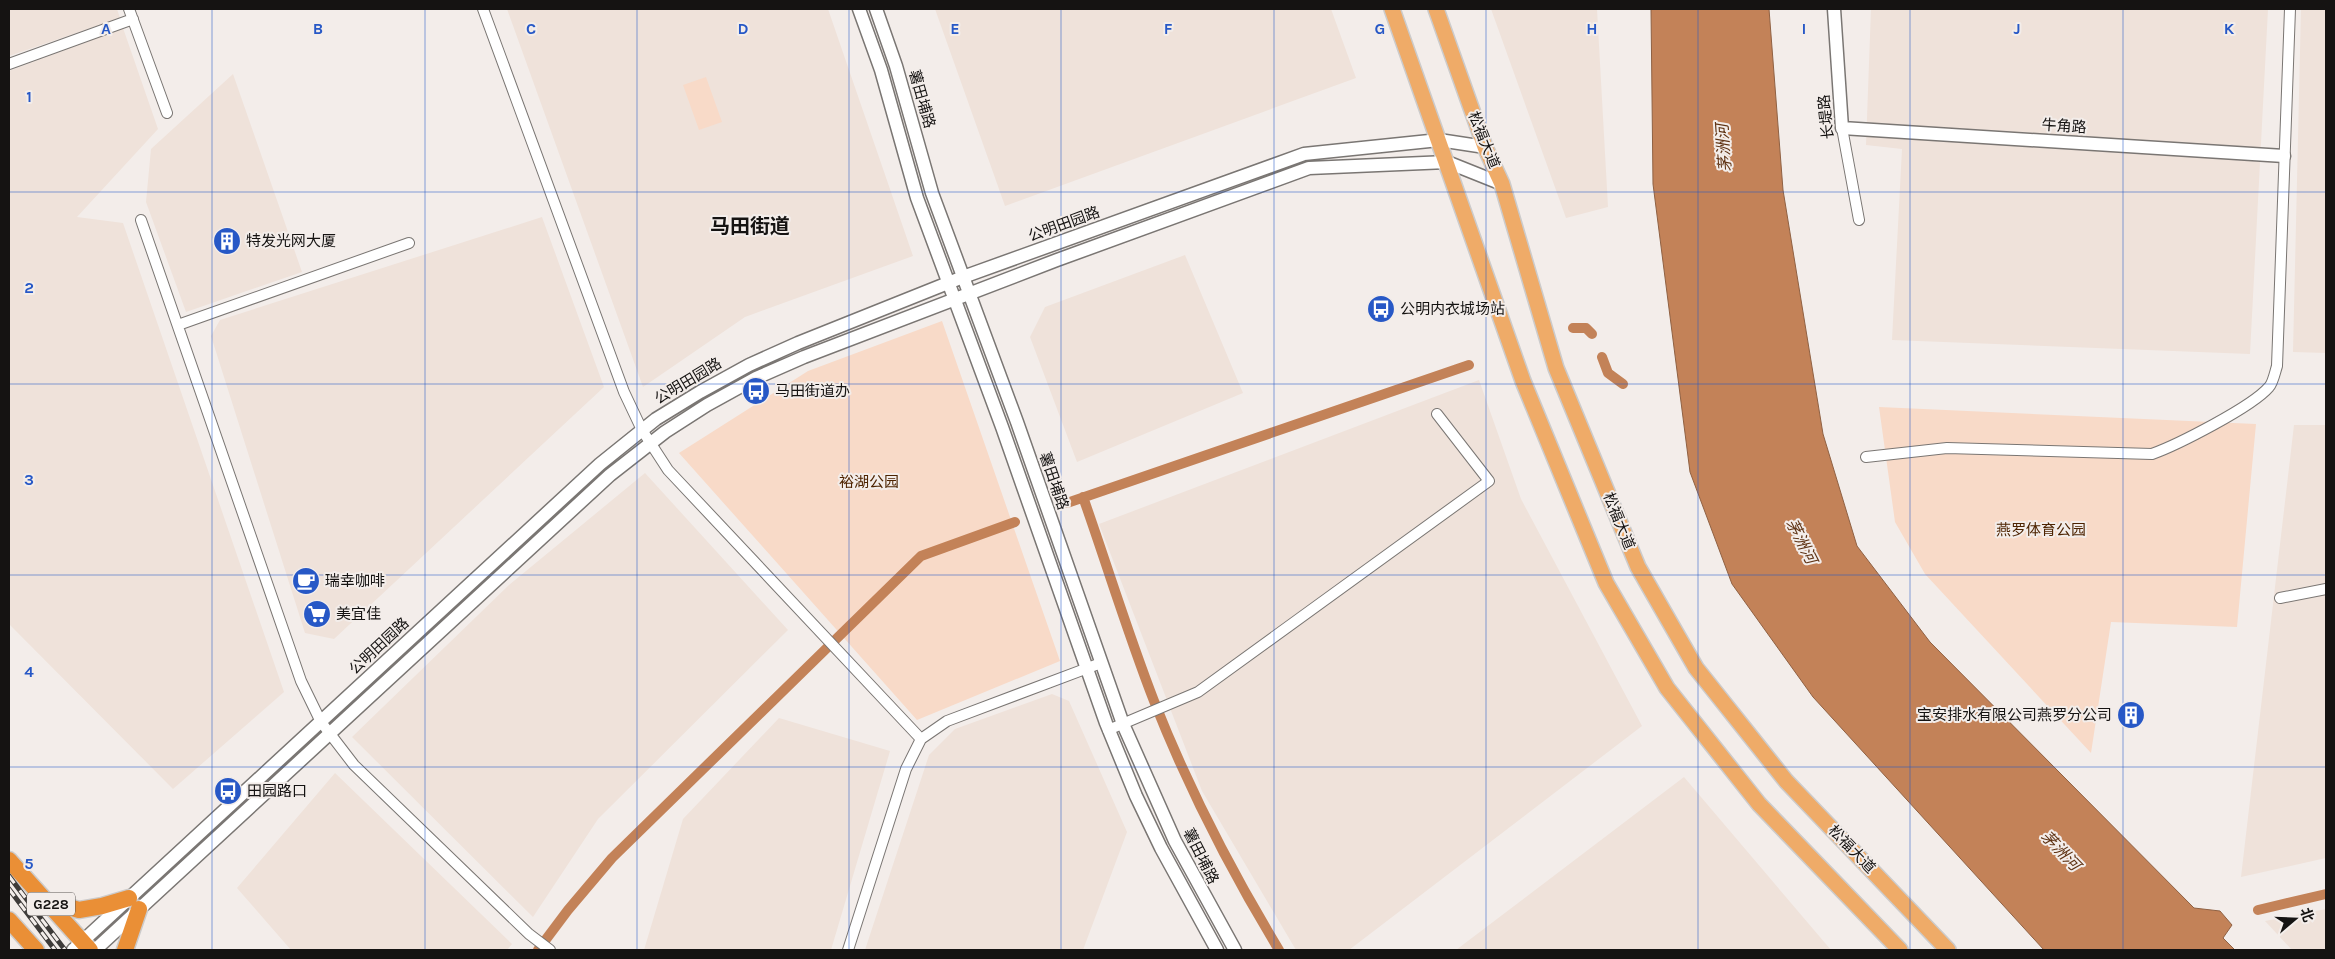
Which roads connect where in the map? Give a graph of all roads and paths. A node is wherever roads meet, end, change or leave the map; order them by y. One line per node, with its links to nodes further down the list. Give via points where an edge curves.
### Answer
1 (129, 9): 9 (street)
2 (483, 9): 27 (street, via 624,392)
3 (859, 9): 22 (street, 薯田埔路, via 881,70 917,198)
4 (876, 9): 21 (street, 薯田埔路, via 896,66 932,193)
5 (1392, 9): 13 (main road)
6 (1436, 9): 14 (main road, 松福大道)
7 (1834, 9): 12 (street, 长堤路)
8 (2290, 9): 15 (street)
9 (133, 19): 10 (street); 11 (street)
10 (9, 64)
11 (167, 113)
12 (1842, 128): 15 (street, 牛角路); 19 (street, 长堤路)
13 (1439, 140): 14 (street, 公明田园路); 16 (main road); 21 (street, 公明田园路, via 1304,154)
14 (1485, 147): 17 (main road, 松福大道)
15 (2284, 156): 29 (street, via 2276,366 2270,387 2246,405 2173,447 2152,454 1947,448)
16 (1447, 162): 17 (street, 公明田园路); 23 (street, 公明田园路, via 1309,168); 50 (main road, via 1523,381 1606,583 1667,688 1759,804)
17 (1502, 184): 51 (main road, 松福大道, via 1556,368 1638,567 1696,668 1786,781)
18 (141, 220): 25 (street)
19 (1859, 220)
20 (409, 243): 25 (street)
21 (963, 277): 22 (street, 公明田园路); 23 (street, 薯田埔路)
22 (949, 283): 24 (street, 薯田埔路); 27 (street, 公明田园路, via 749,365)
23 (969, 293): 24 (street, 公明田园路); 32 (street, 薯田埔路)
24 (954, 299): 28 (street, 公明田园路, via 756,378 707,405); 33 (street, 薯田埔路)
25 (178, 325): 34 (street, via 301,681)
26 (1437, 414): 35 (street, via 1489,481 1198,692)
27 (642, 430): 28 (street); 34 (street, 公明田园路, via 600,464)
28 (650, 443): 37 (street, 公明田园路, via 610,475); 38 (street, via 668,470)
29 (1866, 457)
30 (2326, 589): 31 (street)
31 (2280, 598)
32 (1101, 663): 33 (street); 35 (street, 薯田埔路)
33 (1086, 668): 36 (street, 薯田埔路); 38 (street, via 948,721)
34 (321, 722): 37 (street); 41 (street, 公明田园路)
35 (1123, 724): 36 (street); 49 (street, 薯田埔路, via 1175,841)
36 (1108, 730): 48 (street, 薯田埔路, via 1161,848)
37 (330, 735): 41 (street, 公明田园路); 46 (street, via 354,765 529,934)
38 (922, 739): 47 (street, via 906,769)
39 (9, 860): 40 (highway, G228)
40 (48, 901): 41 (highway, via 79,910); 43 (highway, G228)
41 (134, 904): 43 (street, 公明田园路); 45 (highway)
42 (9, 920): 44 (highway, G228)
43 (85, 948)
44 (36, 950)
45 (125, 950)
46 (550, 950)
47 (848, 950)
48 (1217, 950)
49 (1235, 950)
50 (1900, 950)
51 (1948, 950)

